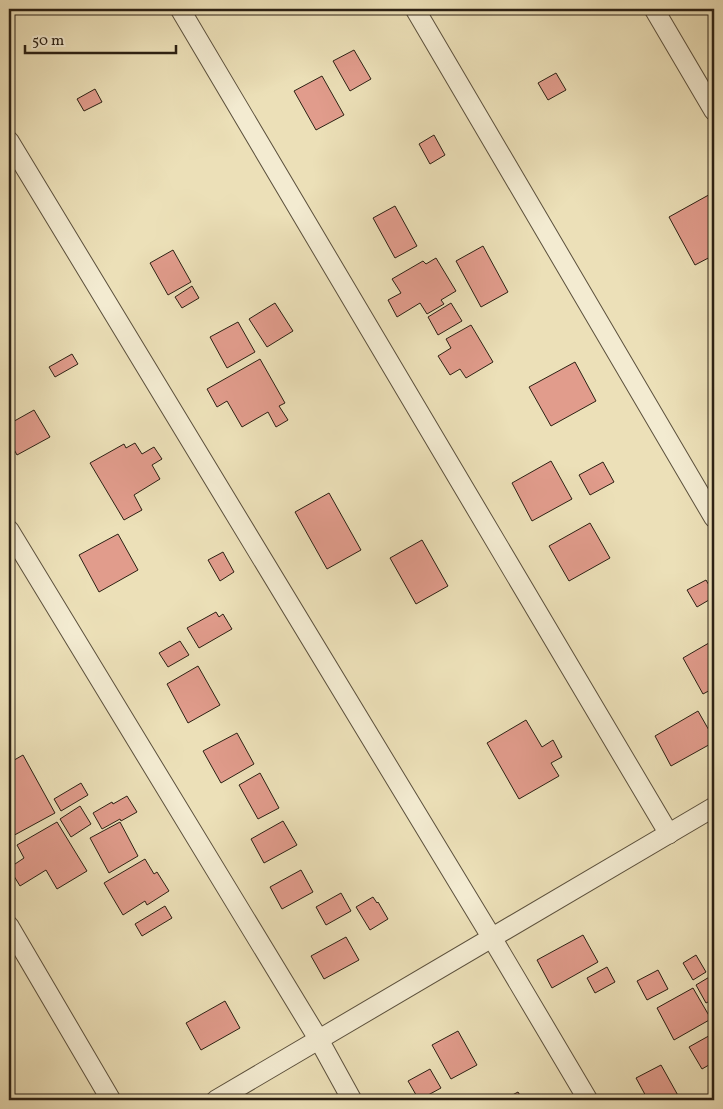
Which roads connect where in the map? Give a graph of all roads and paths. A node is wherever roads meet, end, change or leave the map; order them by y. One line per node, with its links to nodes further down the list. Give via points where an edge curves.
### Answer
1 (180, 9): 9 (street)
2 (415, 9): 6 (street)
3 (654, 9): 4 (street)
4 (714, 111)
5 (9, 141): 11 (street)
6 (714, 518)
7 (9, 530): 12 (street)
8 (714, 807): 9 (street)
9 (668, 834): 11 (street)
10 (9, 926): 13 (street)
11 (492, 938): 12 (street); 16 (street)
12 (319, 1040): 14 (street); 15 (street)
13 (110, 1100)
14 (216, 1100)
15 (352, 1100)
16 (588, 1100)

